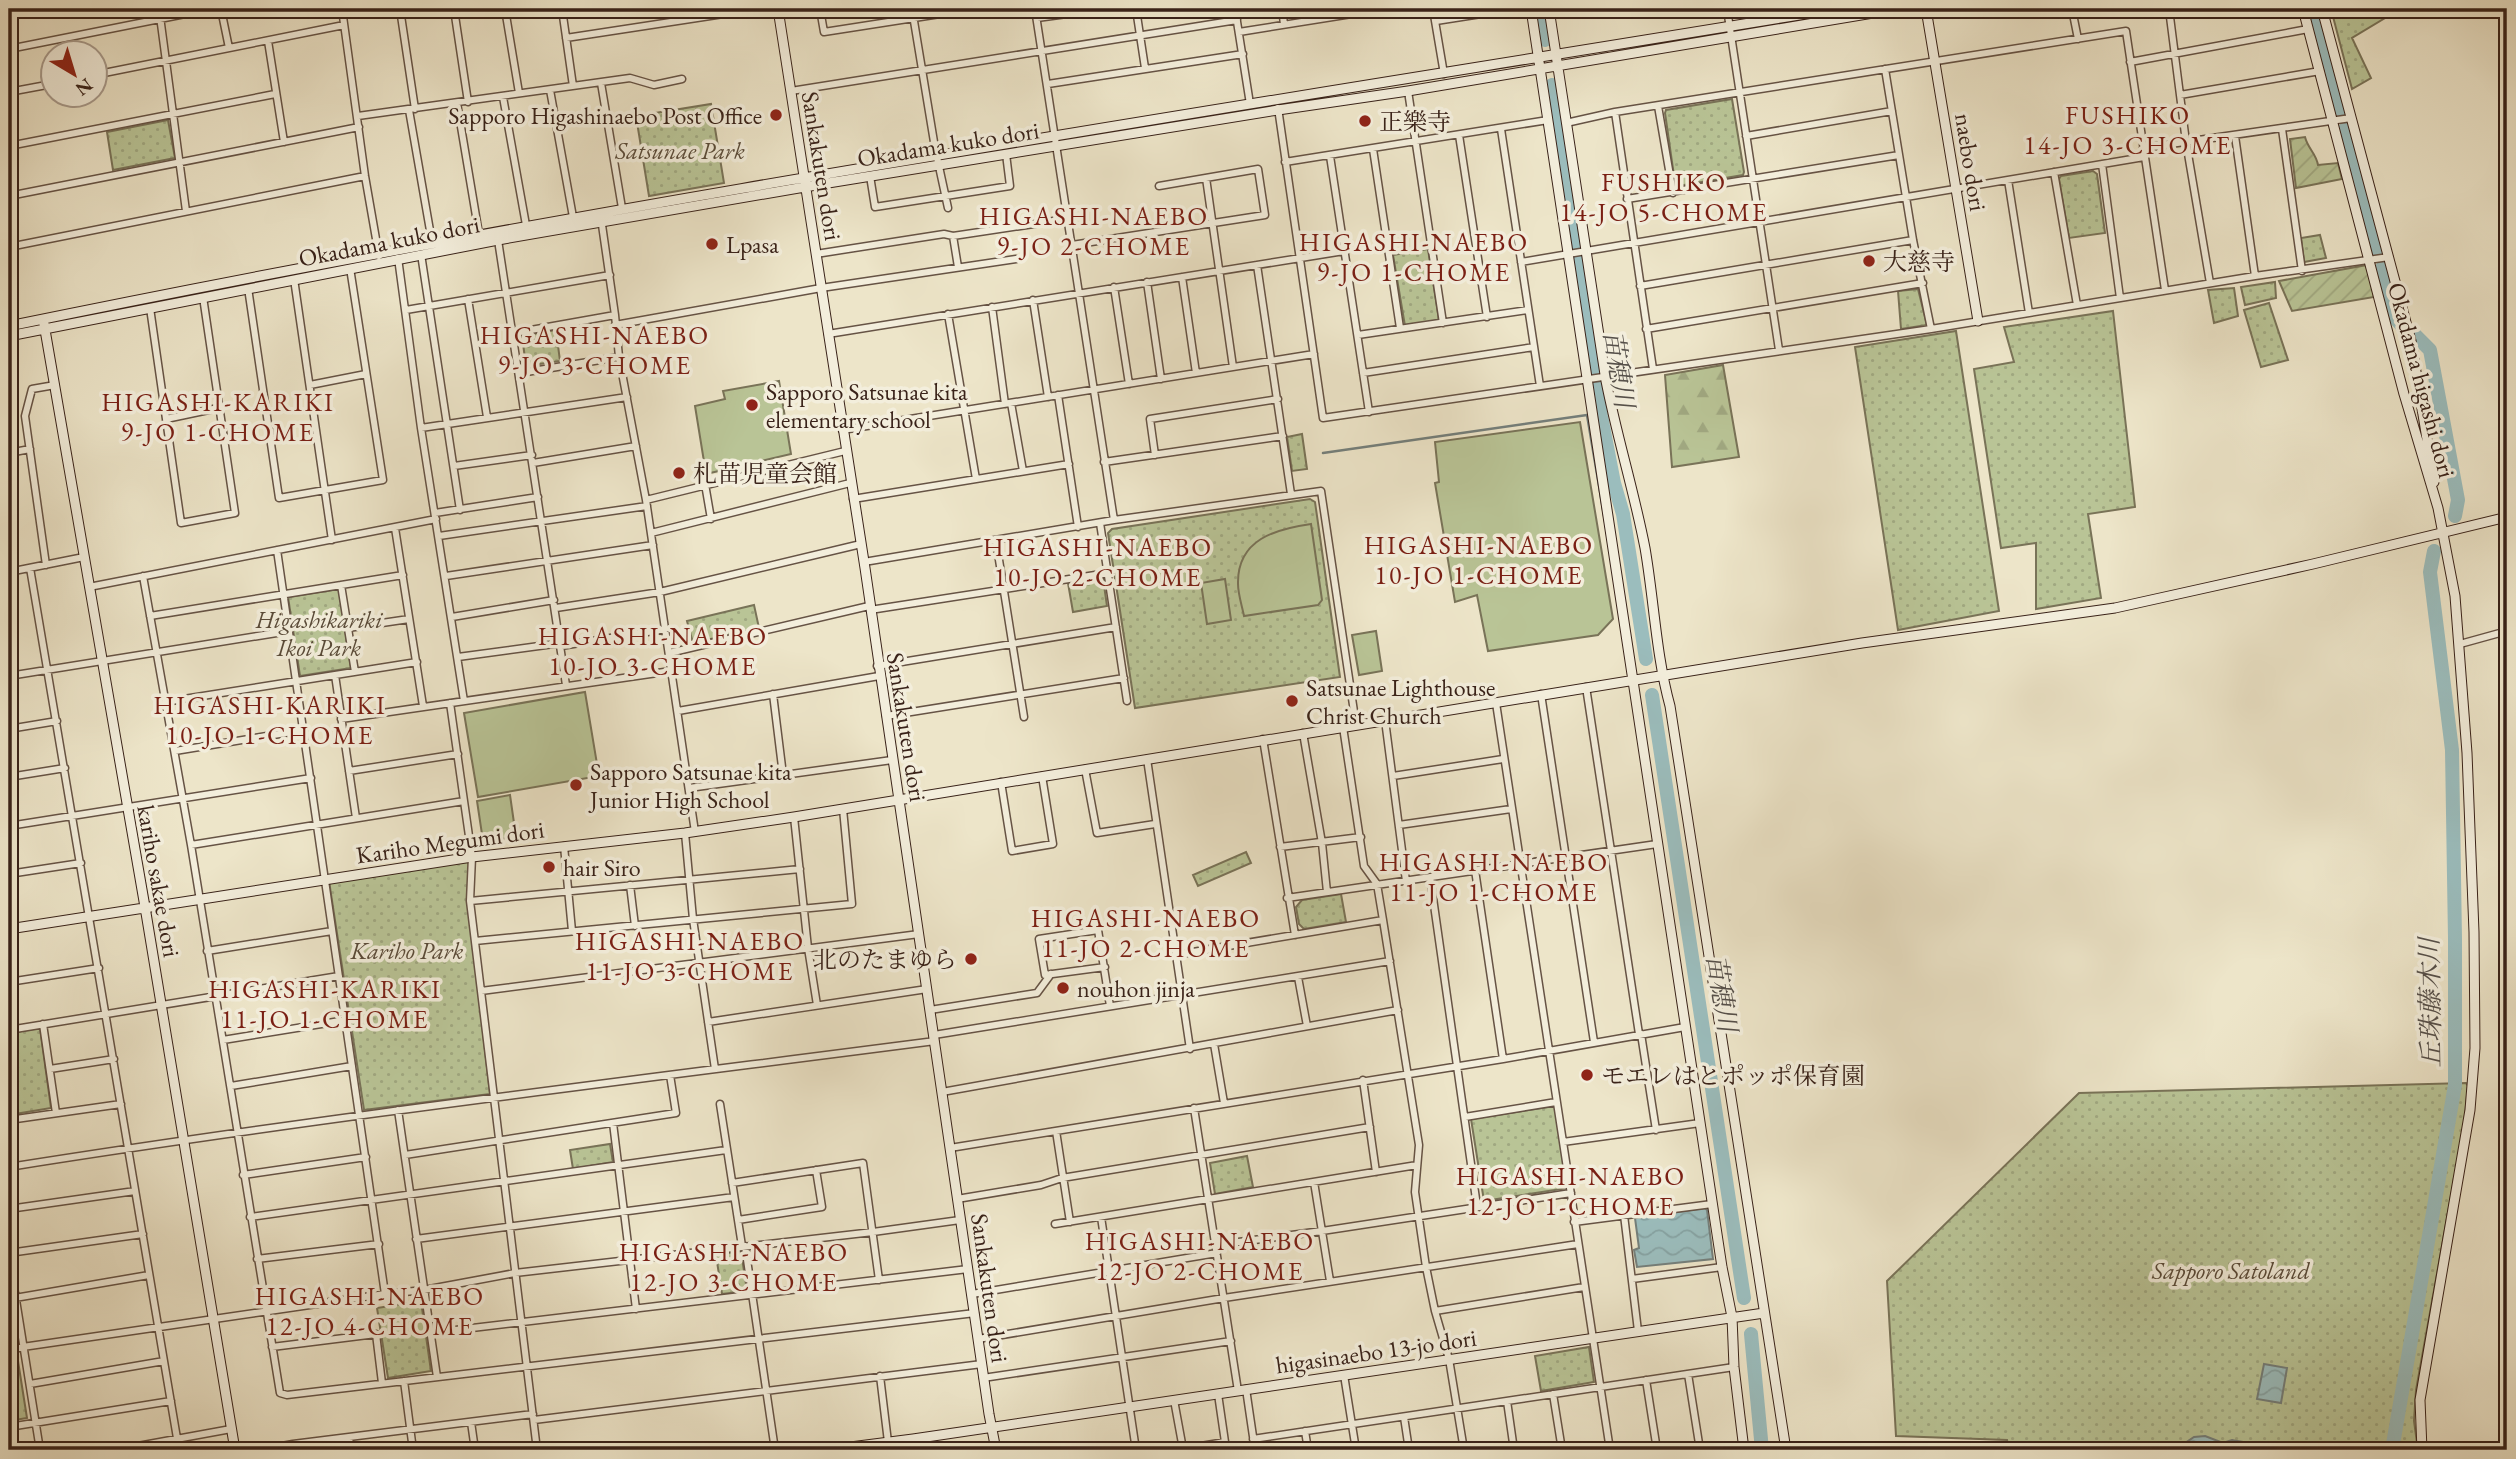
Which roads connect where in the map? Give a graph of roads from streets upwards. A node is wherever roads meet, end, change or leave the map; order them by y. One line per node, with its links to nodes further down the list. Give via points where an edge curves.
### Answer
1 (159, 9): 36 (street)
2 (211, 9): 36 (street)
3 (221, 9): 49 (street)
4 (343, 9): 40 (street)
5 (400, 9): 86 (street)
6 (454, 9): 82 (street)
7 (505, 9): 76 (street)
8 (562, 9): 46 (street)
9 (757, 9): 46 (street)
10 (778, 9): 73 (street, Sankakuten dori)
11 (820, 9): 34 (street, via 824,32)
12 (912, 9): 34 (street)
13 (972, 9): 34 (street)
14 (1035, 9): 35 (street)
15 (1104, 9): 35 (street)
16 (1136, 9): 44 (street)
17 (1235, 9): 37 (street)
18 (1282, 9): 39 (street)
19 (1383, 9): 39 (street)
20 (1433, 9): 38 (street)
21 (1513, 9): 32 (street)
22 (1531, 9): 55 (street)
23 (1549, 9): 54 (street)
24 (1727, 9): 41 (street)
25 (1836, 9): 41 (street, Okadama kuko dori)
26 (1897, 9): 45 (street, Okadama kuko dori)
27 (1926, 9): 57 (street, naebo dori)
28 (2072, 9): 47 (street)
29 (2190, 9): 33 (street)
30 (2303, 9): 42 (street, Okadama higashi dori)
31 (2322, 9): 92 (street, Okadama higashi dori)
32 (1482, 11): 38 (street)
33 (2169, 11): 53 (street)
34 (913, 18): 63 (street)
35 (1037, 18): 51 (street)
36 (160, 19): 50 (street); 56 (street)
37 (1237, 20): 43 (street); 44 (street)
38 (1436, 21): 66 (street)
39 (1284, 24): 43 (street)
40 (344, 25): 48 (street); 91 (street)
41 (1730, 26): 45 (street); 54 (street, Okadama kuko dori)
42 (2308, 29): 53 (street); 64 (street, Okadama higashi dori)
43 (1239, 32): 52 (street)
44 (1140, 35): 51 (street); 60 (street)
45 (1732, 37): 59 (street, Okadama kuko dori); 77 (street)
46 (566, 38): 70 (street)
47 (2078, 39): 57 (street); 58 (street, via 2126,32)
48 (268, 41): 49 (street); 78 (street)
49 (229, 48): 56 (street)
50 (9, 49)
51 (1042, 51): 63 (street); 69 (street)
52 (1243, 54): 60 (street); 84 (street)
53 (2173, 54): 58 (street); 79 (street)
54 (1556, 55): 55 (street, Okadama kuko dori); 59 (street)
55 (1538, 58): 61 (street); 66 (street, Okadama kuko dori)
56 (167, 61): 65 (street); 90 (street)
57 (1935, 62): 62 (street); 126 (street, naebo dori)
58 (2130, 62): 107 (street)
59 (1558, 66): 61 (street, Okadama kuko dori); 95 (street)
60 (1144, 68): 69 (street)
61 (1540, 69): 74 (street, Okadama kuko dori); 93 (street)
62 (1885, 69): 77 (street); 88 (street)
63 (922, 70): 73 (street); 113 (street)
64 (2320, 71): 79 (street); 94 (street, Okadama higashi dori)
65 (108, 72)
66 (1444, 74): 81 (street, Okadama kuko dori)
67 (682, 79): 68 (street, via 654,85 630,78)
68 (601, 83): 70 (street); 132 (street)
69 (1048, 84): 102 (street)
70 (573, 86): 72 (street)
71 (38, 87): 75 (street)
72 (551, 90): 76 (street); 135 (street)
73 (791, 90): 119 (street, Sankakuten dori)
74 (1408, 91): 87 (street, Okadama kuko dori); 103 (street)
75 (9, 92)
76 (519, 93): 80 (street)
77 (1740, 93): 85 (street); 100 (street)
78 (275, 94): 90 (street); 104 (street)
79 (2180, 95): 105 (street)
80 (503, 97): 82 (street); 140 (street)
81 (1276, 99): 84 (street, Okadama kuko dori); 87 (street)
82 (468, 102): 83 (street)
83 (457, 103): 86 (street); 141 (street)
84 (1250, 104): 102 (street, Okadama kuko dori)
85 (1658, 106): 89 (street); 127 (street)
86 (412, 109): 91 (street); 145 (street)
87 (1278, 110): 102 (street, Okadama kuko dori); 114 (street)
88 (1892, 111): 100 (street); 110 (street)
89 (1615, 112): 95 (street); 131 (street)
90 (173, 114): 106 (street); 115 (street)
91 (358, 116): 96 (street)
92 (2351, 118): 94 (street); 156 (street, Okadama higashi dori)
93 (1548, 120): 97 (street); 151 (street)
94 (2333, 121): 98 (street); 159 (street, Okadama higashi dori)
95 (1566, 123): 150 (street)
96 (359, 127): 104 (street); 118 (street)
97 (1501, 128): 99 (street); 160 (street)
98 (2282, 129): 101 (street); 166 (street)
99 (1459, 135): 103 (street); 195 (street)
100 (1746, 136): 122 (street)
101 (2235, 136): 105 (street); 168 (street)
102 (1057, 141): 109 (street, Okadama kuko dori); 113 (street, Okadama kuko dori); 137 (street)
103 (1414, 141): 108 (street); 198 (street)
104 (284, 142): 115 (street)
105 (2186, 142): 107 (street); 173 (street)
106 (9, 146)
107 (2143, 148): 112 (street)
108 (1373, 149): 111 (street); 201 (street)
109 (1006, 154): 113 (street, Okadama kuko dori); 129 (street, via 1010,186)
110 (1899, 155): 122 (street); 130 (street)
111 (1330, 156): 114 (street); 149 (street)
112 (2144, 157): 116 (street); 178 (street)
113 (939, 160): 119 (street, Okadama kuko dori); 120 (street, Okadama kuko dori); 129 (street)
114 (1285, 162): 155 (street)
115 (180, 163): 128 (street); 134 (street)
116 (2102, 164): 117 (street); 182 (street)
117 (2054, 172): 123 (street); 186 (street)
118 (365, 176): 134 (street); 154 (street)
119 (805, 176): 125 (street, Sankakuten dori); 132 (street, Okadama kuko dori)
120 (870, 176): 125 (street, Okadama kuko dori); 129 (street, via 875,207)
121 (1206, 177): 124 (street); 138 (street); 138 (street, via 1258,169 1265,215)
122 (1752, 179): 127 (street); 139 (street)
123 (2008, 180): 126 (street); 192 (street)
124 (1158, 186)
125 (807, 187): 136 (street, Okadama kuko dori); 153 (street, Sankakuten dori)
126 (1956, 190): 130 (street); 196 (street, naebo dori)
127 (1673, 193): 131 (street)
128 (9, 196)
129 (946, 196): 133 (street)
130 (1906, 198): 139 (street); 144 (street)
131 (1627, 200): 146 (street)
132 (622, 208): 136 (street, Okadama kuko dori)
133 (948, 208)
134 (186, 211): 148 (street)
135 (573, 217): 136 (street, Okadama kuko dori); 140 (street, Okadama kuko dori)
136 (601, 217): 143 (street, Okadama kuko dori); 167 (street)
137 (1067, 219): 142 (street); 147 (street)
138 (1212, 222): 147 (street); 165 (street)
139 (1759, 222): 146 (street); 161 (street)
140 (526, 225): 141 (street, Okadama kuko dori)
141 (480, 234): 145 (street, Okadama kuko dori)
142 (953, 236): 153 (street, via 944,233); 163 (street)
143 (498, 240): 152 (street, Okadama kuko dori); 179 (street)
144 (1913, 240): 161 (street); 172 (street)
145 (432, 242): 154 (street, Okadama kuko dori)
146 (1633, 242): 150 (street); 174 (street)
147 (1072, 245): 180 (street)
148 (9, 247)
149 (1344, 251): 155 (street); 206 (street)
150 (1584, 251): 151 (street); 219 (street)
151 (1572, 253): 160 (street); 220 (street)
152 (421, 254): 157 (street, Okadama kuko dori); 187 (street)
153 (816, 254): 176 (street, Sankakuten dori)
154 (379, 257): 157 (street, Okadama kuko dori); 164 (street, Okadama kuko dori); 185 (street, Okadama kuko dori)
155 (1300, 257): 162 (street); 210 (street)
156 (2389, 257): 159 (street); 260 (street, Okadama higashi dori, via 2411,341)
157 (398, 258): 190 (street)
158 (1016, 259): 163 (street)
159 (2369, 261): 166 (street); 260 (street, Okadama higashi dori)
160 (1521, 262): 191 (street)
161 (1766, 264): 174 (street); 189 (street)
162 (1257, 265): 165 (street); 212 (street)
163 (958, 267): 176 (street)
164 (350, 268): 170 (street, Okadama kuko dori); 218 (street)
165 (1220, 270): 169 (street); 213 (street)
166 (2302, 271): 168 (street)
167 (610, 275): 179 (street); 193 (street)
168 (2255, 276): 173 (street)
169 (1182, 277): 171 (street); 216 (street)
170 (294, 279): 175 (street, Okadama kuko dori); 224 (street)
171 (1146, 282): 177 (street); 221 (street)
172 (1923, 283): 189 (street); 203 (street)
173 (2210, 284): 178 (street)
174 (1640, 286): 202 (street)
175 (248, 288): 181 (street, Okadama kuko dori); 255 (street, via 279,498)
176 (821, 288): 200 (street); 205 (street, Sankakuten dori)
177 (1114, 288): 180 (street); 222 (street)
178 (2165, 290): 182 (street)
179 (508, 292): 183 (street); 204 (street)
180 (1079, 293): 184 (street); 226 (street)
181 (203, 297): 185 (street, Okadama kuko dori); 232 (street)
182 (2120, 298): 186 (street)
183 (468, 299): 187 (street); 236 (street)
184 (1033, 300): 188 (street); 229 (street)
185 (150, 303): 197 (street, Okadama kuko dori); 237 (street)
186 (2077, 305): 192 (street)
187 (428, 306): 190 (street); 238 (street)
188 (992, 307): 194 (street); 231 (street)
189 (1772, 308): 202 (street); 209 (street)
190 (406, 310): 239 (street)
191 (1528, 310): 195 (street); 208 (street)
192 (2029, 313): 196 (street)
193 (615, 314): 200 (street); 204 (street)
194 (948, 314): 205 (street); 233 (street)
195 (1487, 317): 198 (street)
196 (1978, 321): 203 (street)
197 (44, 323): 199 (street, Okadama kuko dori); 207 (street, Okadama kuko dori); 223 (street, kariho sakae dori)
198 (1444, 323): 201 (street)
199 (9, 326)
200 (615, 326): 211 (street)
201 (1400, 328): 206 (street)
202 (1646, 329): 214 (street)
203 (1931, 329): 209 (street)
204 (514, 333): 215 (street)
205 (828, 334): 240 (street, Sankakuten dori)
206 (1358, 335): 217 (street)
207 (9, 336)
208 (1534, 347): 217 (street); 225 (street)
209 (1779, 350): 214 (street)
210 (1314, 354): 212 (street); 235 (street, via 1323,418)
211 (619, 357): 215 (street); 228 (street)
212 (1271, 361): 213 (street); 230 (street)
213 (1233, 367): 216 (street)
214 (1653, 369): 219 (street)
215 (520, 373): 234 (street)
216 (1196, 373): 221 (street)
217 (1363, 373): 235 (street)
218 (366, 374): 224 (street); 255 (street, via 383,480)
219 (1604, 376): 220 (street); 317 (street, via 1638,512)
220 (1590, 378): 225 (street); 322 (street)
221 (1161, 379): 222 (street)
222 (1129, 384): 226 (street)
223 (55, 385): 243 (street, via 32,389 25,416); 279 (street, kariho sakae dori)
224 (310, 385): 255 (street)
225 (1540, 386): 235 (street)
226 (1093, 390): 227 (street); 248 (street)
227 (1058, 395): 229 (street); 249 (street)
228 (626, 397): 234 (street); 242 (street)
229 (1048, 397): 231 (street)
230 (1278, 399): 241 (street); 246 (street, via 1150,419)
231 (1008, 403): 233 (street); 251 (street)
232 (218, 408): 237 (street); 237 (street, via 235,513 181,523)
233 (963, 410): 240 (street); 252 (street)
234 (525, 412): 236 (street); 247 (street)
235 (1369, 412)
236 (486, 417): 238 (street)
237 (166, 419)
238 (447, 424): 239 (street); 250 (street)
239 (421, 428): 262 (street)
240 (842, 429): 244 (street, Sankakuten dori)
241 (1283, 436): 246 (street); 256 (street)
242 (636, 446): 247 (street); 259 (street)
243 (30, 449): 245 (street); 282 (street)
244 (845, 451): 253 (street, Sankakuten dori); 254 (street)
245 (9, 453)
246 (1155, 455): 248 (street)
247 (532, 459): 250 (street); 257 (street)
248 (1104, 463): 266 (street)
249 (1069, 464): 251 (street); 268 (street)
250 (454, 466): 261 (street)
251 (1023, 471): 252 (street)
252 (976, 479): 258 (street)
253 (850, 483): 258 (street, Sankakuten dori); 264 (street)
254 (705, 484): 259 (street); 264 (street)
255 (326, 491): 273 (street)
256 (1291, 494): 266 (street); 341 (street, via 1321,491)
257 (538, 497): 261 (street); 265 (street)
258 (853, 499): 275 (street, Sankakuten dori)
259 (646, 503): 265 (street); 270 (street)
260 (2438, 508): 271 (street)
261 (460, 510): 262 (street)
262 (435, 516): 269 (street); 272 (street)
263 (2505, 517): 271 (street, Kariho Megumi dori); 278 (street)
264 (711, 519): 270 (street)
265 (542, 520): 272 (street); 280 (street)
266 (1114, 520): 267 (street)
267 (1100, 523): 268 (street); 286 (street)
268 (1078, 527): 274 (street)
269 (395, 528): 273 (street); 287 (street)
270 (651, 533): 276 (street)
271 (2444, 533): 307 (street); 317 (street, Kariho Megumi dori, via 2115,608)
272 (439, 536): 289 (street)
273 (332, 540): 277 (street)
274 (996, 541): 281 (street); 292 (street)
275 (861, 544): 281 (street, Sankakuten dori); 293 (street)
276 (653, 545): 280 (street); 293 (street)
277 (277, 550): 288 (street); 294 (street)
278 (2507, 550)
279 (84, 558): 282 (street); 291 (street, kariho sakae dori)
280 (548, 559): 289 (street); 295 (street)
281 (864, 562): 296 (street, Sankakuten dori)
282 (46, 565): 284 (street)
283 (9, 566): 285 (street)
284 (30, 568): 285 (street); 314 (street)
285 (9, 572)
286 (1108, 573): 292 (street); 300 (street)
287 (403, 575): 290 (street); 299 (street)
288 (143, 576): 291 (street); 297 (street)
289 (446, 576): 298 (street)
290 (341, 585): 294 (street); 301 (street)
291 (89, 587): 311 (street, kariho sakae dori)
292 (1004, 588): 296 (street); 305 (street)
293 (660, 592): 295 (street); 302 (street)
294 (284, 593): 297 (street); 303 (street)
295 (555, 604): 298 (street); 306 (street)
296 (869, 608): 309 (street); 313 (street, Sankakuten dori)
297 (150, 616): 308 (street)
298 (452, 617): 310 (street)
299 (409, 619): 301 (street); 312 (street)
300 (1116, 627): 305 (street); 321 (street)
301 (348, 628): 316 (street)
302 (666, 629): 306 (street); 309 (street)
303 (289, 631): 308 (street); 323 (street)
304 (2507, 631): 307 (street)
305 (1012, 643): 313 (street); 327 (street)
306 (561, 644): 310 (street); 324 (street)
307 (2460, 644): 631 (street, via 2474,932 2474,1069 2420,1399)
308 (156, 652): 311 (street); 331 (street)
309 (669, 653): 315 (street)
310 (457, 657): 329 (street)
311 (103, 661): 314 (street); 365 (street, kariho sakae dori)
312 (416, 662): 316 (street); 334 (street)
313 (877, 666): 320 (street, Sankakuten dori)
314 (48, 669): 318 (street); 340 (street)
315 (671, 671): 324 (street); 335 (street)
316 (355, 672): 319 (street)
317 (1663, 674): 322 (street, Kariho Megumi dori); 548 (street)
318 (9, 676)
319 (335, 676): 323 (street); 338 (street)
320 (879, 676): 326 (street); 336 (street, Sankakuten dori)
321 (1124, 678): 327 (street); 330 (street)
322 (1635, 679): 325 (street, Kariho Megumi dori); 379 (street)
323 (296, 682): 331 (street); 344 (street)
324 (566, 685): 329 (street)
325 (1586, 687): 328 (street, Kariho Megumi dori); 383 (street)
326 (773, 694): 335 (street); 355 (street)
327 (1021, 694): 336 (street); 337 (street)
328 (1541, 694): 333 (street, Kariho Megumi dori); 385 (street)
329 (464, 701): 332 (street)
330 (1127, 701)
331 (165, 702): 347 (street)
332 (450, 703): 334 (street); 348 (street)
333 (1496, 703): 339 (street, Kariho Megumi dori); 349 (street)
334 (423, 706): 338 (street)
335 (678, 711): 361 (street)
336 (886, 716): 351 (street, Sankakuten dori)
337 (1024, 717)
338 (341, 719): 354 (street)
339 (1385, 720): 341 (street, Kariho Megumi dori); 357 (street)
340 (57, 721): 343 (street); 352 (street)
341 (1356, 725): 342 (street, Kariho Megumi dori)
342 (1343, 727): 345 (street, Kariho Megumi dori); 377 (street)
343 (9, 729)
344 (304, 730): 347 (street); 359 (street)
345 (1303, 733): 346 (street, Kariho Megumi dori); 378 (street)
346 (1263, 739): 350 (street, Kariho Megumi dori); 382 (street)
347 (174, 751): 362 (street)
348 (458, 754): 354 (street); 364 (street)
349 (1503, 758): 357 (street); 367 (street)
350 (1147, 759): 353 (street, Kariho Megumi dori); 372 (street)
351 (892, 760): 355 (street); 363 (street, Sankakuten dori)
352 (65, 768): 358 (street); 368 (street)
353 (1085, 769): 356 (street, Kariho Megumi dori); 372 (street, via 1097,834)
354 (349, 771): 370 (street)
355 (783, 775): 361 (street)
356 (1042, 776): 360 (street, Kariho Megumi dori); 360 (street, via 1053,844 1012,851)
357 (1392, 776): 373 (street)
358 (9, 777)
359 (311, 778): 362 (street); 371 (street)
360 (1001, 782): 363 (street, Kariho Megumi dori)
361 (689, 788): 375 (street)
362 (181, 798): 365 (street); 380 (street)
363 (898, 800): 366 (street, Kariho Megumi dori); 411 (street, Sankakuten dori)
364 (464, 801): 370 (street); 384 (street)
365 (127, 807): 368 (street); 402 (street, kariho sakae dori)
366 (843, 809): 369 (street, Kariho Megumi dori); 403 (street, via 852,904)
367 (1511, 809): 373 (street); 387 (street)
368 (73, 816): 374 (street); 386 (street)
369 (794, 817): 375 (street, Kariho Megumi dori); 388 (street)
370 (356, 818): 371 (street)
371 (317, 824): 380 (street); 392 (street)
372 (1155, 824): 416 (street)
373 (1399, 825): 394 (street)
374 (9, 826)
375 (695, 832): 376 (street, Kariho Megumi dori)
376 (685, 833): 381 (street, Kariho Megumi dori); 393 (street)
377 (1361, 837): 378 (street); 395 (street, via 1364,866)
378 (1322, 843): 382 (street); 398 (street)
379 (1657, 844): 383 (street); 439 (street)
380 (191, 845): 400 (street)
381 (564, 846): 384 (street, Kariho Megumi dori); 397 (street)
382 (1280, 848): 399 (street)
383 (1611, 851): 385 (street); 441 (street)
384 (472, 857): 392 (street, Kariho Megumi dori); 401 (street)
385 (1565, 857): 387 (street); 444 (street)
386 (81, 863): 390 (street); 404 (street)
387 (1520, 863): 389 (street); 447 (street)
388 (800, 869): 393 (street); 403 (street)
389 (1475, 870): 391 (street); 449 (street)
390 (9, 874)
391 (1430, 877): 394 (street); 451 (street)
392 (325, 880): 400 (street, Kariho Megumi dori); 409 (street)
393 (688, 880): 396 (street); 405 (street)
394 (1406, 881): 395 (street)
395 (1377, 884): 398 (street); 406 (street)
396 (630, 885): 397 (street); 407 (street)
397 (568, 891): 401 (street); 410 (street)
398 (1327, 892): 399 (street)
399 (1287, 898): 412 (street)
400 (199, 899): 402 (street, Kariho Megumi dori); 415 (street)
401 (470, 901): 413 (street)
402 (145, 907): 404 (street, Kariho Megumi dori); 429 (street, kariho sakae dori)
403 (804, 909): 405 (street); 414 (street)
404 (91, 916): 408 (street, Kariho Megumi dori); 420 (street)
405 (693, 919): 407 (street); 418 (street)
406 (1383, 920): 412 (street); 417 (street)
407 (635, 926): 410 (street)
408 (9, 929)
409 (332, 931): 415 (street); 422 (street)
410 (572, 931): 413 (street)
411 (919, 934): 414 (street); 425 (street, Sankakuten dori)
412 (1295, 935): 416 (street)
413 (475, 941): 426 (street)
414 (808, 948): 418 (street); 430 (street)
415 (207, 951): 428 (street)
416 (1175, 956): 427 (street)
417 (1390, 961): 423 (street); 433 (street)
418 (699, 962): 426 (street); 436 (street)
419 (1105, 967): 421 (street); 421 (street, via 1098,930 1039,939 1045,975); 431 (street)
420 (99, 968): 424 (street); 434 (street)
421 (1051, 974): 432 (street, via 1037,993)
422 (339, 976): 428 (street); 435 (street)
423 (1298, 977): 427 (street); 438 (street)
424 (9, 982)
425 (927, 989): 430 (street); 432 (street, Sankakuten dori)
426 (481, 990): 459 (street)
427 (1181, 994): 431 (street); 446 (street)
428 (215, 996): 429 (street); 443 (street)
429 (161, 1004): 434 (street); 476 (street, kariho sakae dori)
430 (817, 1005): 436 (street)
431 (1110, 1006): 442 (street)
432 (930, 1010): 442 (street, Sankakuten dori)
433 (1398, 1010): 438 (street); 454 (street)
434 (107, 1013): 437 (street); 448 (street)
435 (346, 1020): 443 (street); 450 (street)
436 (708, 1022): 453 (street)
437 (43, 1024): 440 (street); 452 (street)
438 (1307, 1026): 445 (street)
439 (1685, 1027): 441 (street); 471 (street)
440 (9, 1030)
441 (1640, 1034): 444 (street); 473 (street)
442 (934, 1038): 453 (street); 458 (street, Sankakuten dori)
443 (223, 1040): 457 (street)
444 (1594, 1042): 447 (street)
445 (1214, 1044): 446 (street); 461 (street)
446 (1190, 1049): 458 (street)
447 (1549, 1051): 449 (street); 460 (street)
448 (114, 1059): 452 (street); 462 (street)
449 (1503, 1059): 451 (street)
450 (352, 1066): 457 (street); 467 (street)
451 (1459, 1066): 454 (street); 468 (street)
452 (50, 1069): 466 (street)
453 (715, 1069): 455 (street)
454 (1408, 1073): 456 (street); 485 (street, via 1419,1145)
455 (670, 1075): 459 (street); 470 (street, via 676,1113)
456 (1363, 1080): 461 (street); 472 (street)
457 (231, 1086): 475 (street)
458 (942, 1092): 480 (street, Sankakuten dori)
459 (494, 1097): 465 (street); 477 (street)
460 (1556, 1102): 468 (street); 478 (street)
461 (1224, 1103): 464 (street)
462 (121, 1104): 466 (street); 479 (street)
463 (720, 1104): 481 (street)
464 (1194, 1108): 474 (street); 483 (street)
465 (398, 1110): 467 (street); 482 (street)
466 (56, 1113): 469 (street)
467 (360, 1115): 475 (street); 484 (street)
468 (1465, 1117): 503 (street)
469 (9, 1121)
470 (613, 1123): 477 (street); 486 (street)
471 (1700, 1123): 473 (street); 502 (street)
472 (1370, 1127): 483 (street); 489 (street)
473 (1656, 1130): 478 (street)
474 (1056, 1131): 480 (street); 491 (street)
475 (237, 1132): 476 (street); 490 (street)
476 (183, 1139): 479 (street); 551 (street, kariho sakae dori)
477 (499, 1141): 482 (street); 492 (street)
478 (1563, 1142): 496 (street)
479 (128, 1148): 487 (street); 495 (street)
480 (950, 1148): 499 (street, Sankakuten dori)
481 (726, 1150): 486 (street); 494 (street)
482 (404, 1155): 497 (street)
483 (1202, 1155): 491 (street); 500 (street)
484 (366, 1157): 490 (street); 501 (street)
485 (1417, 1165): 489 (street); 507 (street)
486 (618, 1166): 492 (street); 505 (street)
487 (9, 1167)
488 (816, 1170): 494 (street); 510 (street, via 822,1207); 517 (street, via 863,1163)
489 (1376, 1172): 493 (street)
490 (243, 1175): 508 (street)
491 (1062, 1178): 499 (street); 512 (street)
492 (504, 1182): 497 (street); 515 (street)
493 (1314, 1182): 500 (street); 516 (street)
494 (732, 1184): 498 (street)
495 (135, 1191): 504 (street); 518 (street)
496 (1571, 1193): 503 (street); 513 (street)
497 (410, 1196): 501 (street); 519 (street)
498 (734, 1197): 505 (street); 510 (street)
499 (957, 1199): 511 (street, Sankakuten dori)
500 (1209, 1200): 509 (street); 522 (street)
501 (373, 1201): 508 (street); 520 (street)
502 (1712, 1204): 506 (street); 529 (street)
503 (1477, 1206): 507 (street)
504 (9, 1209)
505 (624, 1210): 515 (street); 527 (street)
506 (1624, 1215): 513 (street); 534 (street)
507 (1419, 1216): 516 (street); 528 (street)
508 (250, 1217): 526 (street)
509 (1101, 1217): 512 (street); 531 (street)
510 (738, 1220): 523 (street)
511 (960, 1220): 517 (street); 530 (street, Sankakuten dori)
512 (1070, 1222): 514 (street)
513 (1574, 1222): 521 (street)
514 (1055, 1224)
515 (510, 1226): 519 (street); 532 (street)
516 (1322, 1231): 522 (street); 536 (street)
517 (873, 1232): 523 (street); 535 (street)
518 (143, 1234): 525 (street); 533 (street)
519 (416, 1239): 538 (street)
520 (379, 1244): 526 (street); 539 (street)
521 (1578, 1244): 528 (street); 537 (street)
522 (1216, 1245): 524 (street)
523 (743, 1246): 527 (street); 540 (street)
524 (1217, 1253): 531 (street); 542 (street)
525 (9, 1255): 543 (street)
526 (257, 1259): 546 (street)
527 (630, 1261): 532 (street); 544 (street)
528 (1426, 1267): 536 (street); 545 (street)
529 (1722, 1267): 534 (street); 550 (street)
530 (968, 1269): 535 (street); 541 (street, Sankakuten dori)
531 (1109, 1271): 541 (street); 549 (street)
532 (515, 1273): 538 (street); 552 (street)
533 (149, 1275): 543 (street); 553 (street)
534 (1632, 1279): 554 (street)
535 (879, 1280): 540 (street)
536 (1330, 1281): 542 (street)
537 (1584, 1287): 545 (street); 557 (street)
538 (424, 1290): 539 (street); 555 (street)
539 (385, 1294): 546 (street)
540 (753, 1294): 544 (street); 556 (street)
541 (972, 1294): 547 (street, Sankakuten dori)
542 (1224, 1298): 549 (street); 559 (street)
543 (13, 1299): 560 (street)
544 (636, 1309): 552 (street)
545 (1435, 1311): 564 (street)
546 (266, 1312): 551 (street); 561 (street)
547 (975, 1313): 556 (street); 558 (street, Sankakuten dori)
548 (1764, 1313): 550 (street, higasinaebo 13-jo dori); 630 (street)
549 (1116, 1317): 558 (street); 563 (street)
550 (1732, 1317): 554 (street, higasinaebo 13-jo dori); 568 (street)
551 (213, 1319): 553 (street); 595 (street, kariho sakae dori)
552 (522, 1322): 555 (street); 567 (street)
553 (158, 1328): 560 (street); 565 (street)
554 (1638, 1331): 557 (street, higasinaebo 13-jo dori)
555 (430, 1333): 572 (street)
556 (759, 1338): 567 (street); 579 (street)
557 (1592, 1338): 564 (street, higasinaebo 13-jo dori); 578 (street)
558 (978, 1339): 566 (street, Sankakuten dori)
559 (1231, 1340): 563 (street); 580 (street)
560 (24, 1347): 562 (street); 577 (street)
561 (272, 1347): 576 (street, via 283,1395); 576 (street, via 376,1334)
562 (9, 1349)
563 (1122, 1356): 573 (street); 586 (street)
564 (1449, 1359): 570 (street, higasinaebo 13-jo dori); 587 (street)
565 (164, 1361): 577 (street); 584 (street)
566 (982, 1364): 571 (street); 573 (street, Sankakuten dori)
567 (527, 1366): 572 (street); 588 (street)
568 (1734, 1367): 569 (street); 629 (street)
569 (1688, 1374): 574 (street); 628 (street)
570 (1344, 1375): 580 (street, higasinaebo 13-jo dori); 592 (street)
571 (880, 1376): 579 (street); 602 (street)
572 (437, 1377): 575 (street)
573 (983, 1378): 594 (street, Sankakuten dori)
574 (1646, 1380): 578 (street); 627 (street)
575 (404, 1381): 576 (street); 596 (street)
576 (382, 1383)
577 (30, 1384): 591 (street)
578 (1601, 1386): 582 (street); 626 (street)
579 (767, 1390): 588 (street); 614 (street)
580 (1242, 1390): 581 (street, higasinaebo 13-jo dori); 600 (street)
581 (1218, 1394): 583 (street, higasinaebo 13-jo dori); 583 (street, via 1225,1442 1183,1449)
582 (1553, 1394): 585 (street); 625 (street)
583 (1174, 1400): 586 (street, higasinaebo 13-jo dori)
584 (171, 1401): 591 (street); 601 (street)
585 (1507, 1401): 587 (street); 624 (street)
586 (1130, 1407): 594 (street, higasinaebo 13-jo dori); 618 (street)
587 (1457, 1408): 589 (street); 623 (street)
588 (533, 1417): 590 (street); 613 (street)
589 (1404, 1417): 592 (street); 622 (street)
590 (471, 1422): 596 (street); 612 (street)
591 (36, 1423): 593 (street); 605 (street)
592 (1353, 1424): 597 (street); 621 (street)
593 (9, 1427)
594 (993, 1427): 599 (street, higasinaebo 13-jo dori); 617 (street, Sankakuten dori)
595 (231, 1429): 601 (street); 608 (street, kariho sakae dori)
596 (410, 1430): 598 (street); 611 (street)
597 (1305, 1431): 600 (street); 620 (street)
598 (349, 1437): 603 (street); 610 (street)
599 (913, 1439): 602 (street, higasinaebo 13-jo dori); 616 (street)
600 (1253, 1439): 619 (street)
601 (177, 1440): 606 (street); 607 (street)
602 (888, 1443): 604 (street, higasinaebo 13-jo dori)
603 (294, 1447): 609 (street)
604 (857, 1448): 615 (street, higasinaebo 13-jo dori)
605 (40, 1450)
606 (116, 1450)
607 (179, 1450)
608 (234, 1450)
609 (260, 1450)
610 (351, 1450)
611 (413, 1450)
612 (475, 1450)
613 (537, 1450)
614 (775, 1450)
615 (827, 1450)
616 (915, 1450)
617 (996, 1450)
618 (1136, 1450)
619 (1255, 1450)
620 (1308, 1450)
621 (1356, 1450)
622 (1409, 1450)
623 (1464, 1450)
624 (1514, 1450)
625 (1562, 1450)
626 (1610, 1450)
627 (1657, 1450)
628 (1700, 1450)
629 (1744, 1450)
630 (1786, 1450)
631 (2422, 1450)

